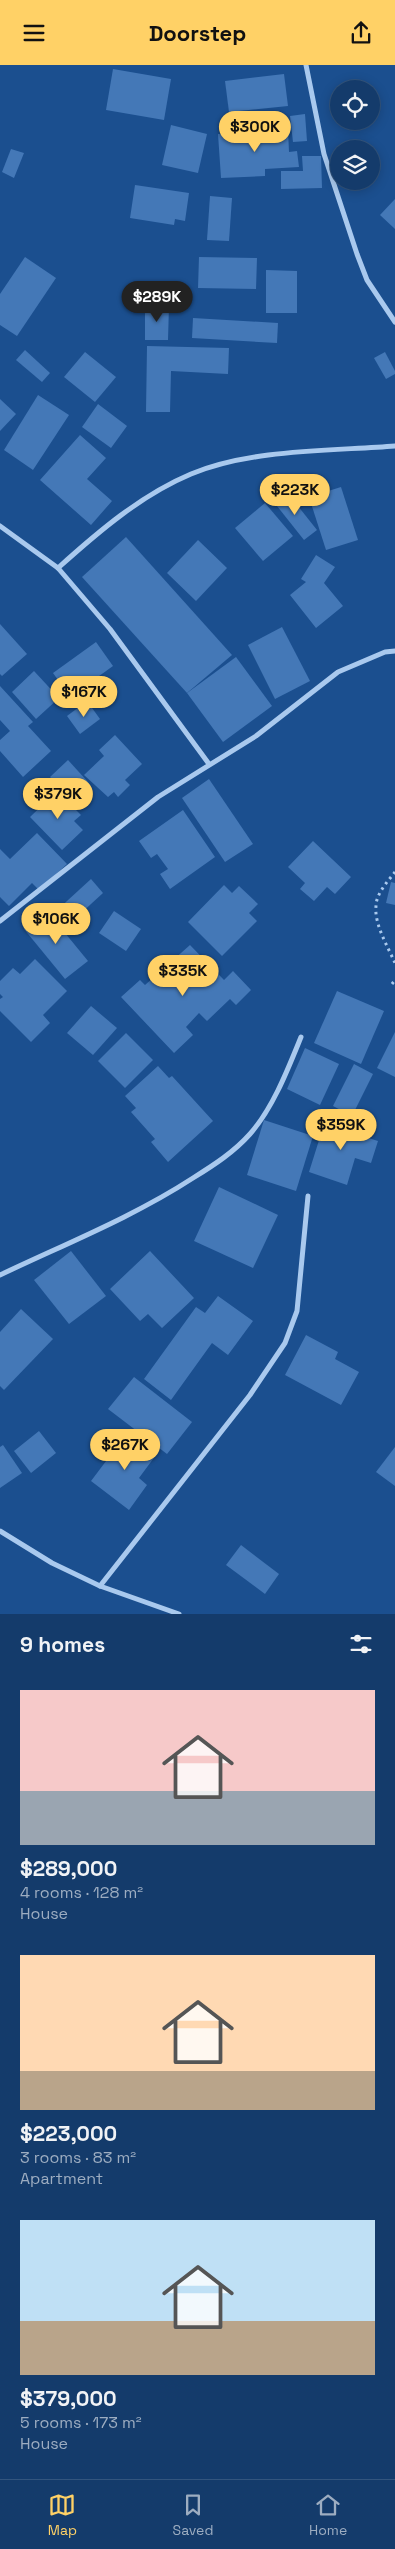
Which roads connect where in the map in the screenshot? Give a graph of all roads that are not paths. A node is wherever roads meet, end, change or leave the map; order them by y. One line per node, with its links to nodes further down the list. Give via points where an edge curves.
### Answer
1 (306, 65): 2 (street, via 324,154 357,254 367,280)
2 (395, 322)
3 (395, 446): 5 (street, via 257,456 192,473 143,499)
4 (0, 526): 5 (street)
5 (58, 568): 7 (street, via 110,629)
6 (395, 651): 7 (street, via 385,652 338,672 256,736)
7 (209, 764): 8 (street, via 158,797)
8 (0, 921)
9 (301, 1037): 11 (street, via 273,1098 251,1133 226,1157 155,1203)
10 (308, 1196): 13 (street, via 297,1311 285,1343 250,1395)
11 (0, 1275)
12 (0, 1531): 13 (street, via 52,1563)
13 (100, 1586): 14 (street)
14 (179, 1614)

